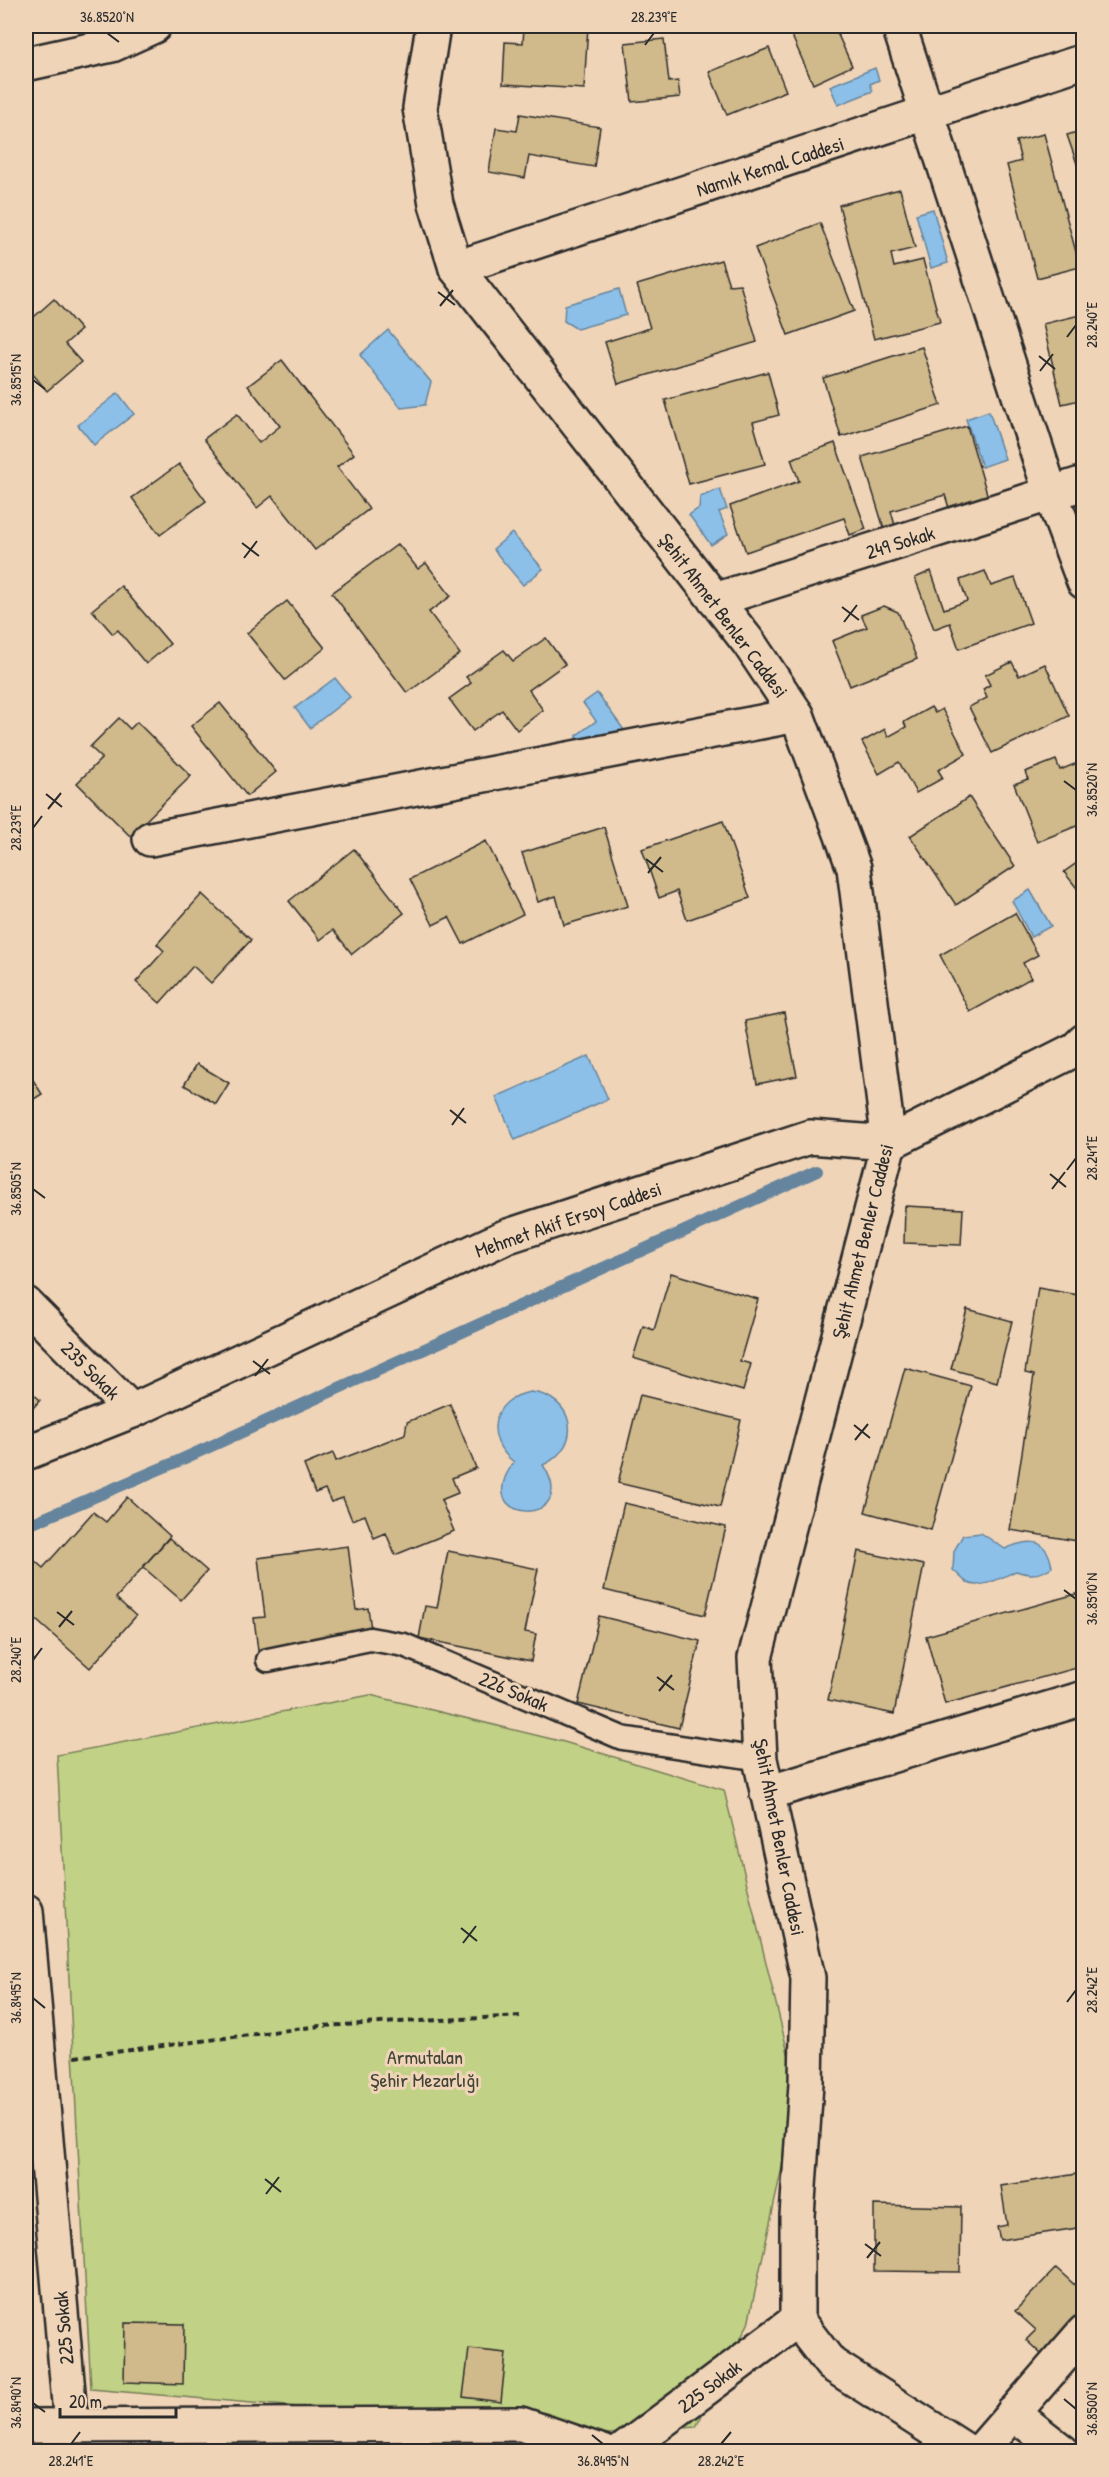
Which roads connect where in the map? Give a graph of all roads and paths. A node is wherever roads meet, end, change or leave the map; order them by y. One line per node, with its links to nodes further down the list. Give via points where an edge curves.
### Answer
1 (154, 26): 4 (street)
2 (433, 26): 9 (street, Şehit Ahmet Benler Caddesi, via 420,108 436,204)
3 (899, 26): 8 (street)
4 (112, 45): 5 (street); 7 (street)
5 (26, 46)
6 (1083, 61): 8 (street, Namık Kemal Caddesi)
7 (26, 64)
8 (929, 114): 9 (street, Namık Kemal Caddesi); 11 (street)
9 (456, 268): 13 (street, Şehit Ahmet Benler Caddesi)
10 (1083, 483): 11 (street, 249 Sokak)
11 (1051, 494): 12 (street); 13 (street, 249 Sokak)
12 (1083, 582)
13 (715, 600): 14 (street, Şehit Ahmet Benler Caddesi)
14 (797, 715): 15 (street); 17 (street, Şehit Ahmet Benler Caddesi, via 855,868)
15 (150, 838)
16 (1081, 1051): 17 (street)
17 (889, 1143): 19 (street, Mehmet Akif Ersoy Caddesi, via 810,1137 505,1237); 23 (street, Şehit Ahmet Benler Caddesi, via 755,1658)
18 (26, 1304): 19 (street, 235 Sokak)
19 (132, 1411): 20 (street, Mehmet Akif Ersoy Caddesi)
20 (26, 1453)
21 (268, 1660): 23 (lane, 226 Sokak, via 370,1639 405,1645 621,1738)
22 (1083, 1698): 24 (street)
23 (760, 1759): 24 (street, Şehit Ahmet Benler Caddesi)
24 (767, 1793): 29 (street, Şehit Ahmet Benler Caddesi, via 808,1978)
25 (26, 1911): 27 (street, 225 Sokak)
26 (522, 2016): 27 (path, via 320,2026)
27 (39, 2061): 28 (street, 225 Sokak)
28 (34, 2108): 33 (street, 225 Sokak)
29 (796, 2320): 35 (street, 225 Sokak); 36 (street, via 831,2364)
30 (1083, 2332): 31 (street)
31 (1013, 2413): 37 (street); 38 (street)
32 (26, 2426): 33 (street)
33 (71, 2426): 34 (street, via 522,2424)
34 (603, 2451)
35 (621, 2451)
36 (968, 2451)
37 (980, 2451)
38 (1063, 2451)

